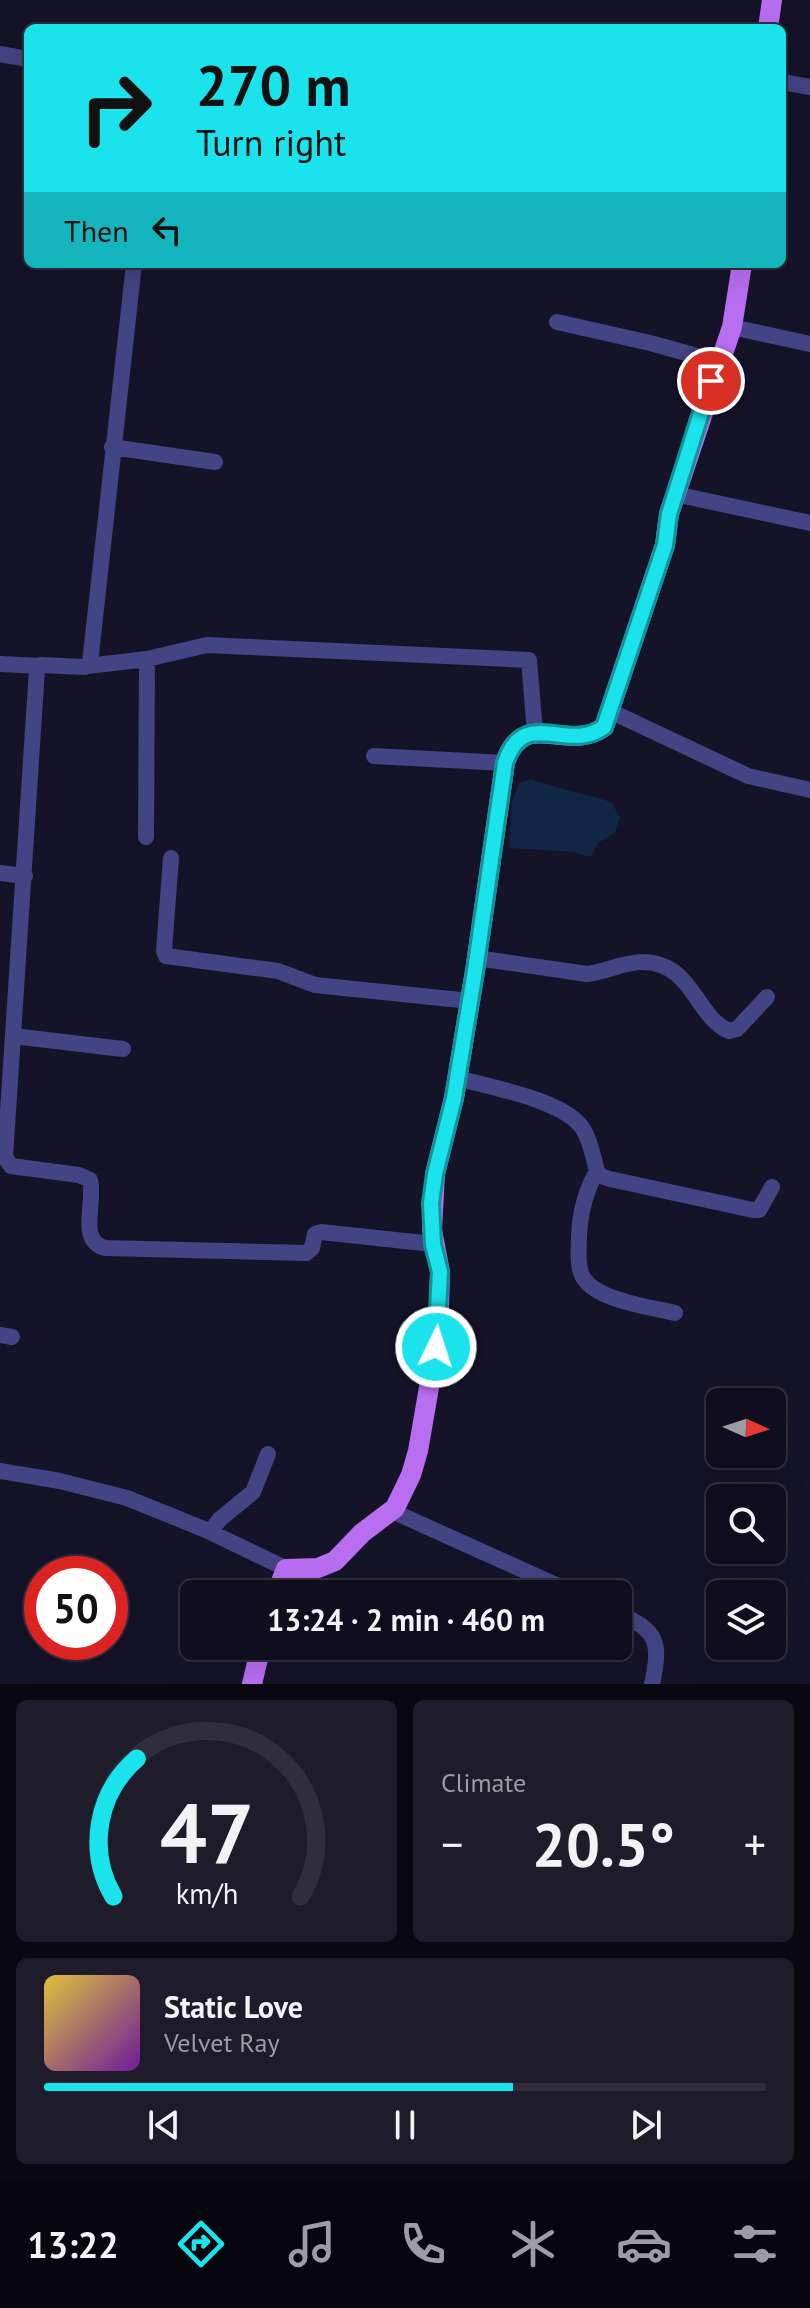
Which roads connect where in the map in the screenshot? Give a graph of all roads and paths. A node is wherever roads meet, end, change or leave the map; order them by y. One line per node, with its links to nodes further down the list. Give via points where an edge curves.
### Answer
1 (772, 0): 2 (main road)
2 (769, 24)
3 (0, 54): 4 (street)
4 (24, 58)
5 (786, 83): 6 (street)
6 (810, 87)
7 (134, 268): 13 (street)
8 (741, 268): 10 (main road)
9 (557, 322): 12 (street)
10 (732, 327): 11 (street); 12 (main road)
11 (810, 344)
12 (719, 362): 15 (main road)
13 (112, 447): 14 (street); 20 (street)
14 (215, 462)
15 (675, 494): 16 (street); 21 (main road, via 665,545)
16 (810, 523)
17 (147, 659): 20 (street); 22 (street, via 207,645 529,660); 26 (street)
18 (0, 664): 19 (street)
19 (39, 666): 20 (street); 29 (street)
20 (88, 666)
21 (610, 711): 22 (main road, via 597,732); 25 (street, via 748,776)
22 (535, 733): 24 (main road, via 514,742)
23 (374, 756): 24 (street)
24 (505, 763): 30 (main road)
25 (810, 790)
26 (146, 837)
27 (171, 858): 32 (street, via 166,956 278,971 315,985)
28 (0, 873): 29 (street)
29 (25, 876): 33 (street)
30 (477, 958): 31 (street, via 587,974 629,963 660,965 685,981 729,1031); 32 (main road)
31 (767, 997)
32 (470, 1001): 35 (main road)
33 (13, 1036): 34 (street); 38 (street, via 7,1163 90,1180 89,1236 99,1247 306,1253 321,1232)
34 (123, 1049)
35 (457, 1078): 36 (street, via 572,1117 583,1128); 38 (main road, via 435,1174)
36 (597, 1171): 37 (street, via 610,1179 749,1210 759,1210); 39 (street, via 580,1220 581,1276 607,1295)
37 (772, 1187)
38 (433, 1244): 42 (main road, via 440,1272 430,1392 411,1475)
39 (675, 1313)
40 (268, 1454): 43 (street, via 253,1492)
41 (0, 1471): 43 (street, via 100,1490)
42 (392, 1511): 44 (main road, via 335,1561 318,1568); 46 (street)
43 (210, 1532): 44 (street)
44 (287, 1569): 45 (main road)
45 (280, 1580)
46 (545, 1580)
47 (632, 1620): 50 (street, via 657,1642)
48 (258, 1660): 49 (main road)
49 (252, 1684)
50 (652, 1684)

